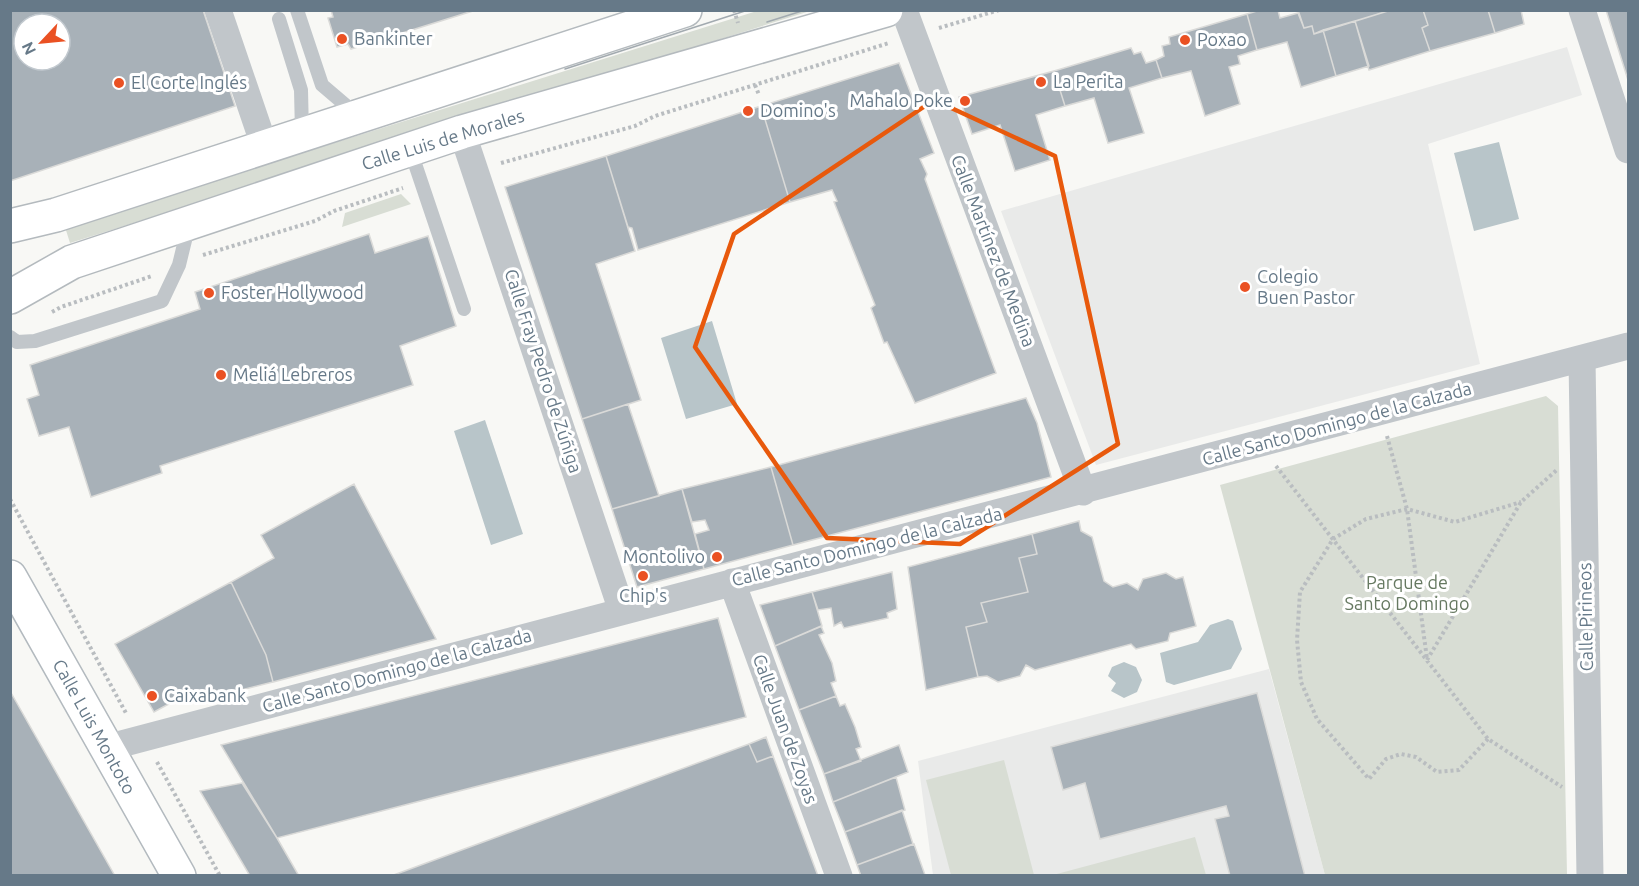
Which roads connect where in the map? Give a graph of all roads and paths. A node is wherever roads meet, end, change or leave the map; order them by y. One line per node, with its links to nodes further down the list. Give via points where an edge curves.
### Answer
1 (218, 10): 14 (street)
2 (297, 10): 11 (lane, via 322,85)
3 (685, 10): 11 (main road)
4 (886, 10): 12 (main road, Calle Luis de Morales)
5 (904, 10): 33 (street, Calle Martínez de Medina)
6 (999, 10): 9 (path)
7 (1582, 10): 16 (street)
8 (279, 19): 13 (lane, via 301,90)
9 (938, 29)
10 (898, 41): 17 (path, via 655,116 635,126)
11 (357, 115): 13 (main road)
12 (462, 132): 15 (main road, Calle Luis de Morales); 40 (street, Calle Fray Pedro de Zúñiga)
13 (302, 133): 14 (main road)
14 (264, 145): 19 (main road)
15 (410, 149): 20 (main road, Calle Luis de Morales); 25 (lane)
16 (1629, 150)
17 (497, 164)
18 (401, 189): 23 (path, via 334,211 315,222 253,238)
19 (56, 215): 21 (main road); 22 (main road)
20 (190, 222): 23 (lane); 24 (main road, Calle Luis de Morales, via 72,261)
21 (10, 226)
22 (10, 242)
23 (179, 265): 26 (path, via 61,307); 27 (lane, via 162,301 35,341 18,342)
24 (10, 297)
25 (464, 309)
26 (45, 318)
27 (10, 337)
28 (1629, 346): 29 (street, Calle Santo Domingo de la Calzada)
29 (1582, 359): 30 (street, Calle Santo Domingo de la Calzada); 32 (street, Calle Pirineos)
30 (1380, 412): 31 (street, Calle Santo Domingo de la Calzada); 36 (path)
31 (1269, 442): 33 (street, Calle Santo Domingo de la Calzada); 37 (path, via 1277,469)
32 (1584, 468): 35 (path, via 1559,468); 46 (street, Calle Pirineos)
33 (1083, 492): 39 (street, Calle Santo Domingo de la Calzada)
34 (10, 499): 42 (path)
35 (1521, 502): 36 (path, via 1455,522); 41 (path)
36 (1407, 509): 37 (path, via 1366,519); 41 (path)
37 (1333, 539): 41 (path); 43 (path, via 1300,592 1296,640 1301,682 1317,719 1369,779 1386,759 1401,754 1416,757 1437,772 1459,770)
38 (10, 577): 44 (main road, Calle Luis Montoto)
39 (732, 582): 40 (street, Calle Santo Domingo de la Calzada); 49 (street, Calle Juan de Zoyas)
40 (622, 612): 44 (street, Calle Santo Domingo de la Calzada)
41 (1427, 660): 43 (path)
42 (129, 720)
43 (1488, 739): 46 (path, via 1565,789)
44 (106, 748): 47 (main road, Calle Luis Montoto)
45 (153, 754): 48 (path)
46 (1589, 789): 50 (street, Calle Pirineos)
47 (179, 876)
48 (220, 876)
49 (839, 876)
50 (1590, 876)

